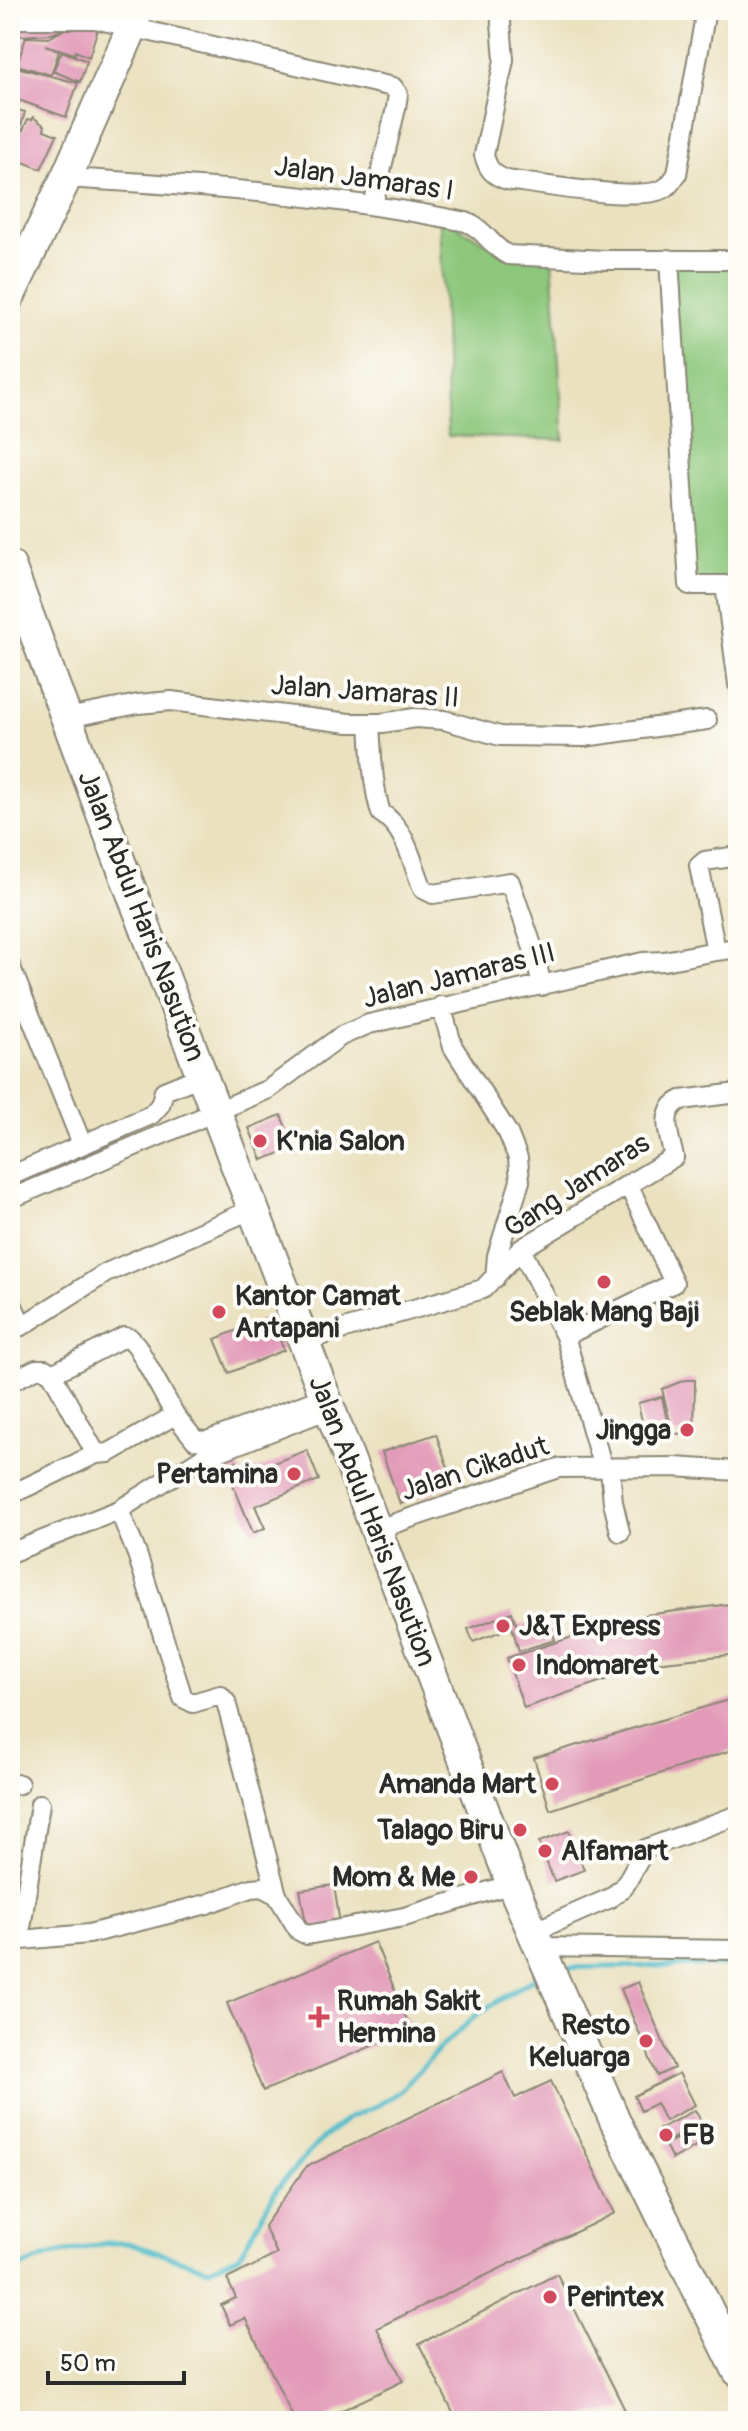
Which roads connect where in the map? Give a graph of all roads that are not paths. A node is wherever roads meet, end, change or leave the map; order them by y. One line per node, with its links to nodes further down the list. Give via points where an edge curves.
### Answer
1 (500, 10): 2 (street, via 504,60 486,166 507,180 646,194 665,189 677,174)
2 (706, 10)
3 (10, 19): 4 (street)
4 (134, 19): 5 (highway); 6 (street, via 393,87 396,108)
5 (66, 178): 6 (street, Jalan Jamaras I); 9 (highway)
6 (373, 205): 7 (street, Jalan Jamaras I, via 466,222 508,255)
7 (669, 259): 8 (street, Jalan Jamaras I); 11 (street, via 689,585 725,585)
8 (738, 260)
9 (10, 295)
10 (10, 566): 12 (highway, Jalan Abdul Haris Nasution)
11 (738, 684)
12 (67, 718): 14 (street, Jalan Jamaras II, via 171,701); 21 (highway, Jalan Abdul Haris Nasution)
13 (707, 720): 14 (street, Jalan Jamaras II, via 584,737 500,736 444,720 415,718)
14 (370, 723): 19 (street, via 379,808 399,829 423,889 433,894 510,882)
15 (738, 856): 17 (street, via 699,866)
16 (738, 948): 17 (street)
17 (716, 951): 19 (street, Jalan Jamaras III)
18 (10, 965): 24 (street)
19 (542, 986): 20 (street, Jalan Jamaras III)
20 (441, 1006): 23 (street, Jalan Jamaras III, via 341,1036 275,1086); 30 (street, Gang Jamaras, via 453,1047 508,1133 518,1158 520,1181)
21 (201, 1076): 23 (highway, Jalan Abdul Haris Nasution); 24 (street, via 164,1091 151,1115)
22 (737, 1100): 26 (street, Gang Jamaras, via 673,1104 667,1116 674,1157)
23 (214, 1110): 27 (street, Jalan Jamaras III); 28 (highway, Jalan Abdul Haris Nasution)
24 (82, 1144): 25 (street)
25 (10, 1176)
26 (628, 1184): 29 (street, Gang Jamaras); 32 (street, via 674,1283)
27 (10, 1199)
28 (253, 1209): 31 (street, via 106,1273 22,1326); 33 (highway, Jalan Abdul Haris Nasution)
29 (521, 1249): 30 (street, Gang Jamaras); 32 (street)
30 (495, 1278): 33 (street, Gang Jamaras, via 483,1289)
31 (10, 1299)
32 (565, 1336): 39 (street)
33 (303, 1341): 36 (highway, Jalan Abdul Haris Nasution)
34 (52, 1374): 35 (street, via 36,1369); 37 (street, via 130,1338); 38 (street)
35 (10, 1382)
36 (327, 1403): 37 (street, via 207,1441 195,1440); 42 (street, via 200,1459); 43 (highway, Jalan Abdul Haris Nasution)
37 (175, 1415): 38 (street, via 109,1453)
38 (96, 1454): 41 (street)
39 (607, 1468): 40 (street, Jalan Cikadut); 43 (street, Jalan Cikadut, via 558,1468); 44 (street)
40 (738, 1471)
41 (10, 1495)
42 (119, 1510): 45 (street); 49 (street, via 183,1698 193,1703 220,1695 226,1702)
43 (375, 1530): 48 (highway, Jalan Abdul Haris Nasution)
44 (620, 1532)
45 (10, 1553)
46 (40, 1804): 50 (street)
47 (738, 1815): 51 (street, via 645,1849 624,1887)
48 (512, 1884): 49 (street, via 404,1917 307,1935); 51 (highway, Jalan Abdul Haris Nasution)
49 (277, 1895): 50 (street, via 251,1888 112,1929)
50 (15, 1941)
51 (538, 1945): 52 (street); 53 (highway, Jalan Abdul Haris Nasution, via 616,2123)
52 (738, 1950)
53 (738, 2371)

